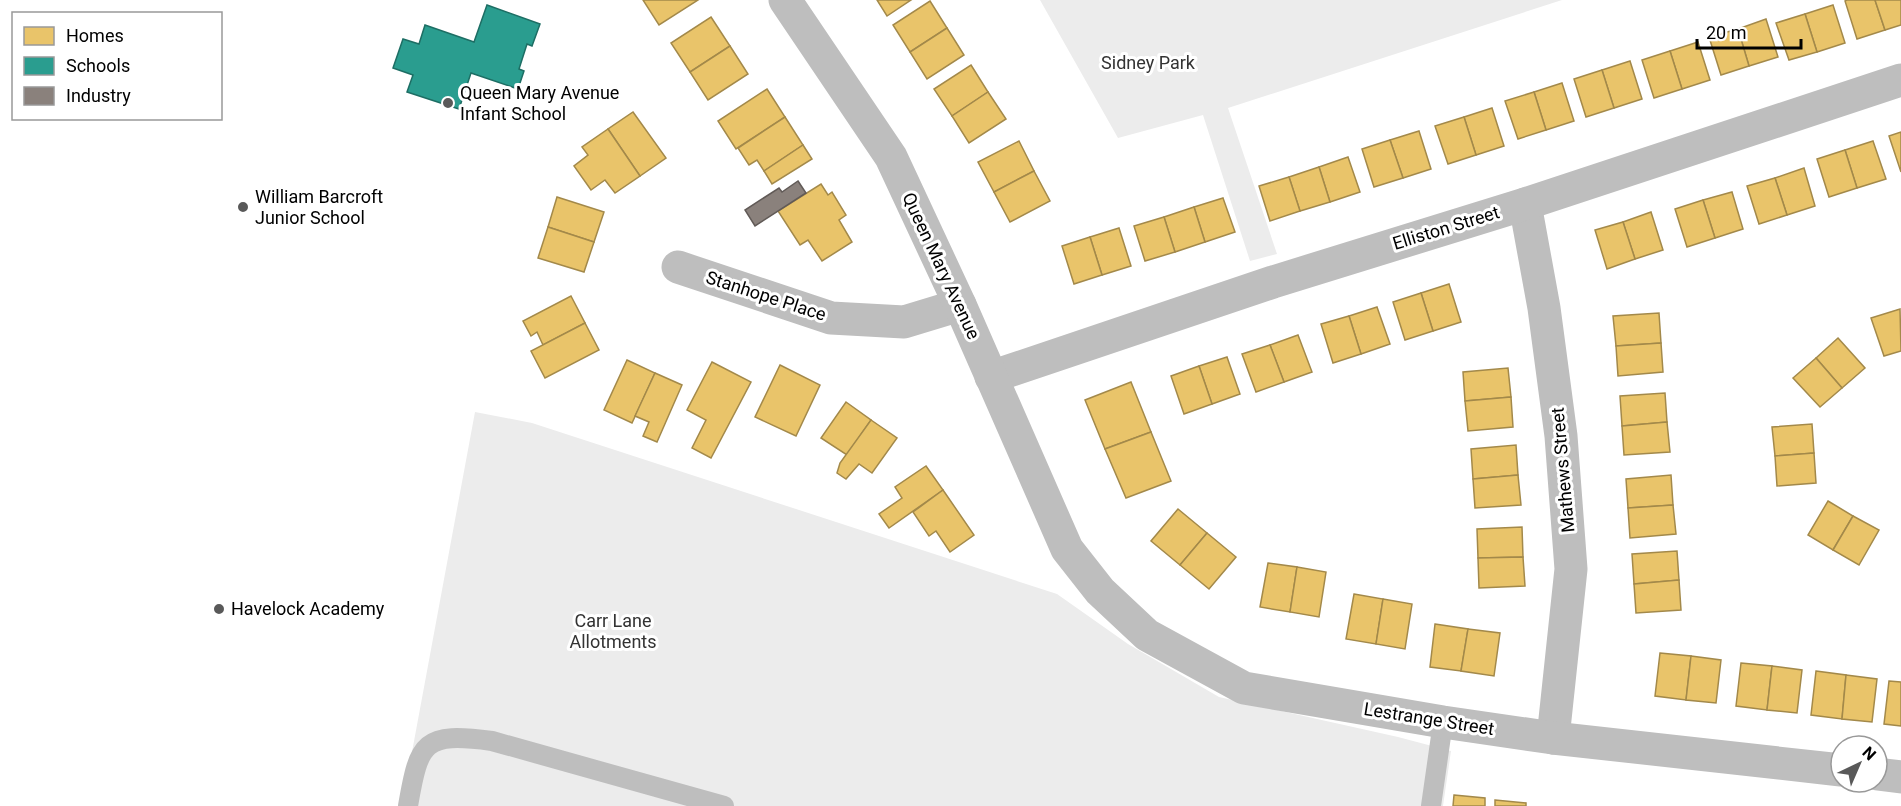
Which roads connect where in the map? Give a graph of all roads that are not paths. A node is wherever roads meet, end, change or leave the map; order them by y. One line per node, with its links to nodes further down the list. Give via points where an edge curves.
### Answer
1 (785, 0): 5 (street, Queen Mary Avenue, via 891,158)
2 (1901, 80): 3 (street, Elliston Street)
3 (1525, 204): 6 (street, Elliston Street, via 1273,282); 9 (street, Mathews Street, via 1561,436 1571,569)
4 (678, 267): 5 (street, Stanhope Place, via 831,318 904,322)
5 (960, 305): 6 (street, Queen Mary Avenue)
6 (991, 376): 7 (street, Queen Mary Avenue)
7 (1067, 549): 8 (street, Lestrange Street, via 1100,591 1147,635 1244,688)
8 (1443, 722): 9 (street, Lestrange Street); 13 (lane)
9 (1553, 738): 10 (street, Lestrange Street)
10 (1829, 769)
11 (408, 806): 12 (lane, via 413,772 421,752 437,739 461,737 492,741)
12 (724, 806)
13 (1431, 806)

